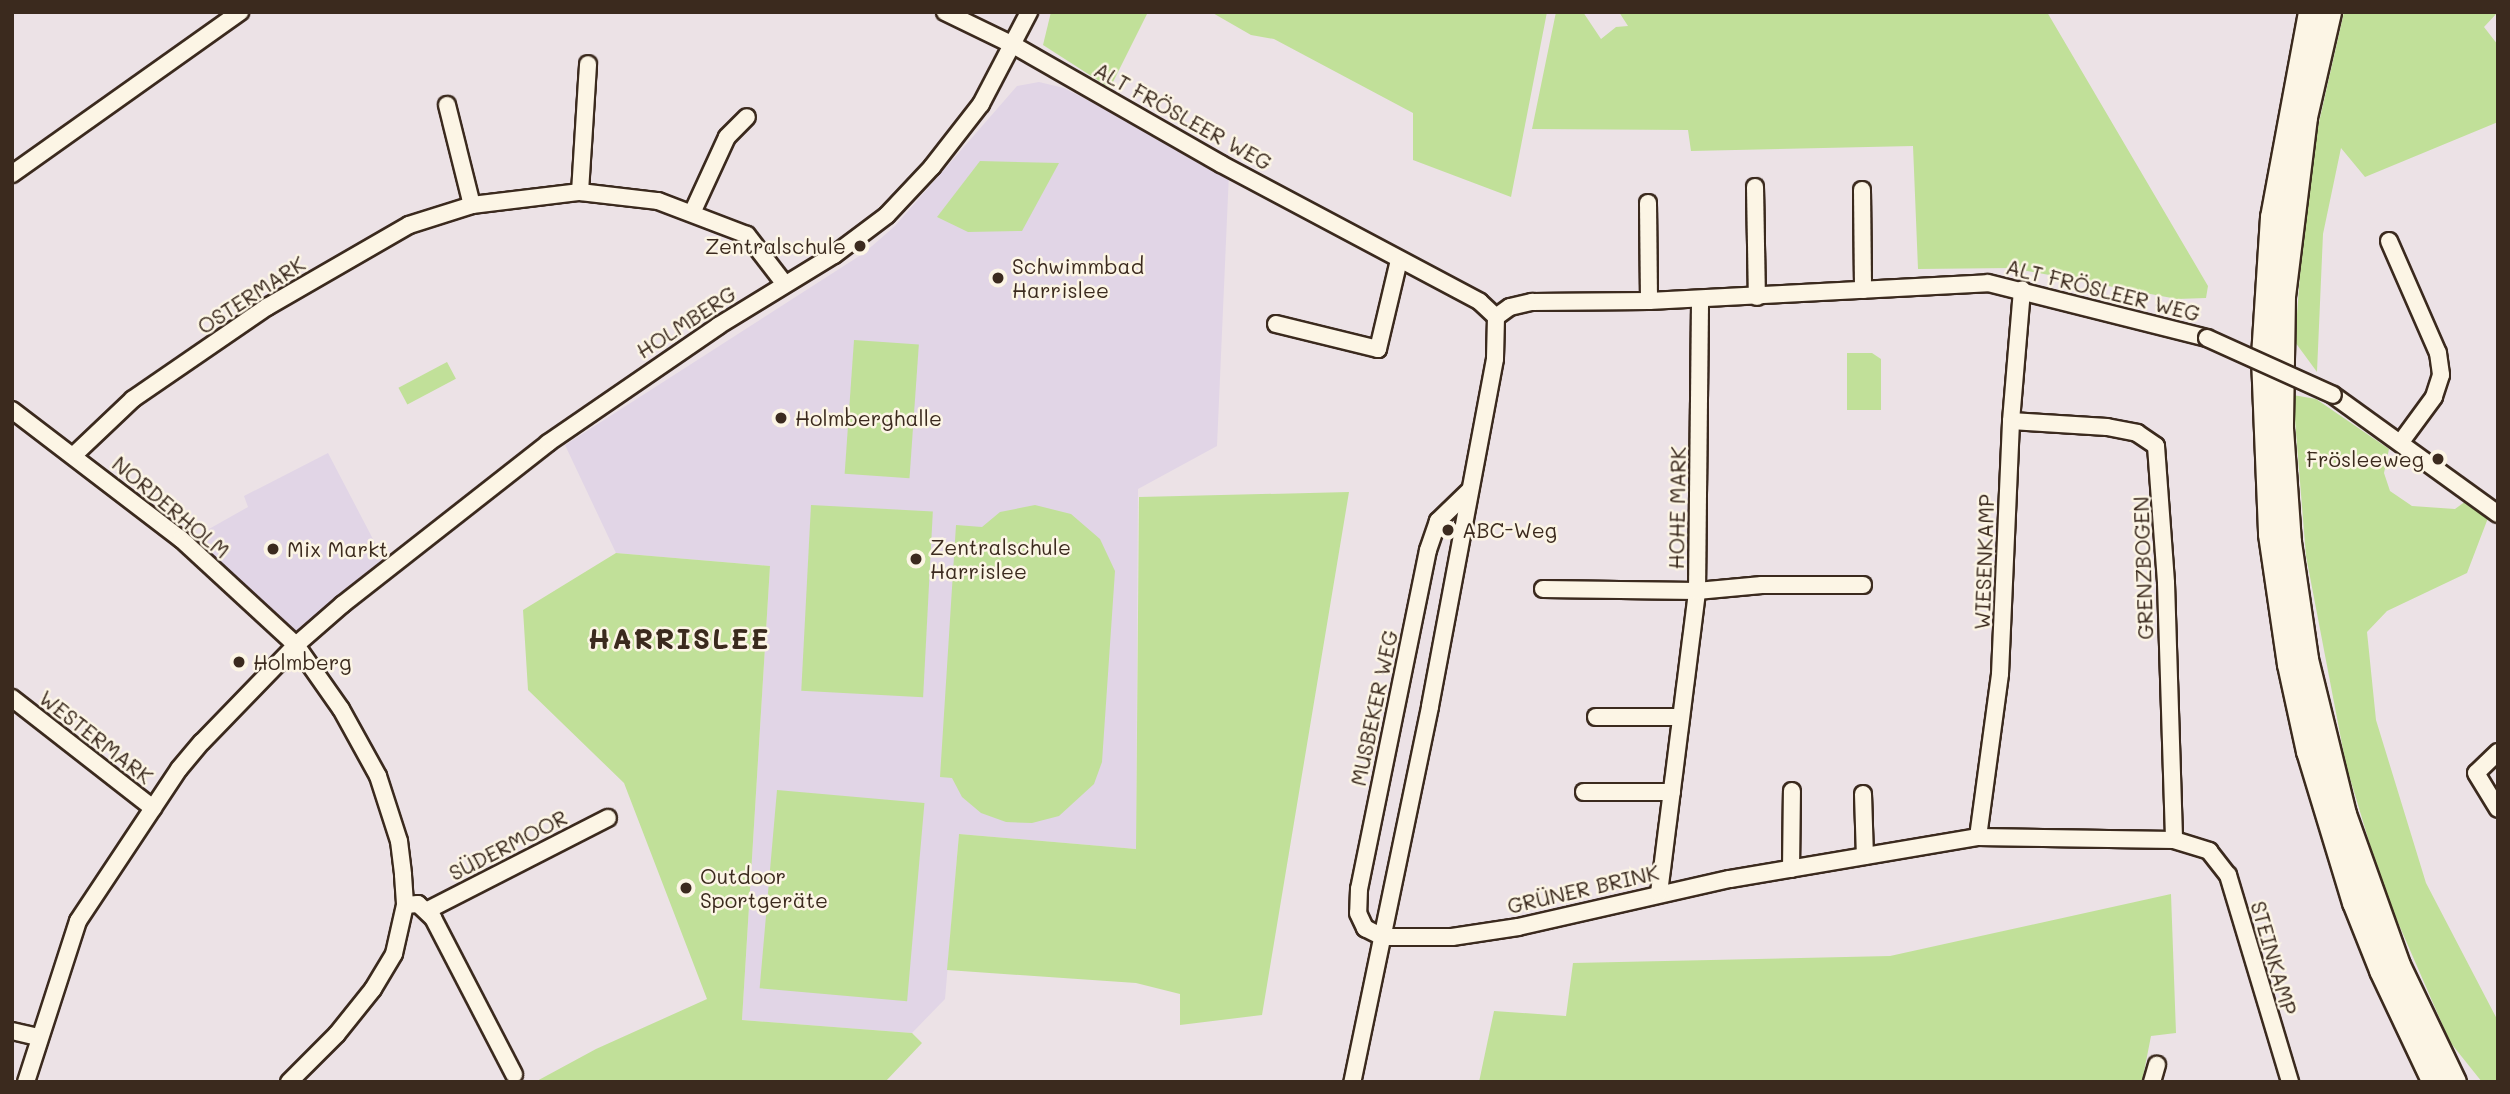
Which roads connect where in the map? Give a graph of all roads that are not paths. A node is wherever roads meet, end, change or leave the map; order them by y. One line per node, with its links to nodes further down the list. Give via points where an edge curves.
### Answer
1 (240, 12): 10 (street)
2 (945, 12): 6 (street, ALT FRÖSLEER WEG)
3 (1029, 12): 6 (street, HOLMBERG)
4 (2310, 12): 66 (highway, via 2288,111 2271,230 2263,357 2270,534 2289,664 2308,751 2376,959)
5 (2329, 12): 67 (highway, via 2303,130 2283,295 2281,428 2289,542 2306,659 2344,814 2398,965)
6 (1015, 46): 18 (street, ALT FRÖSLEER WEG); 19 (street, HOLMBERG, via 981,104 887,215 834,255)
7 (588, 64): 13 (street)
8 (447, 105): 15 (street)
9 (747, 117): 16 (street, via 726,137)
10 (12, 173)
11 (1755, 187): 22 (street)
12 (1862, 190): 21 (street)
13 (580, 192): 15 (street, OSTERMARK); 16 (street, OSTERMARK, via 620,194)
14 (1648, 202): 24 (street)
15 (472, 205): 30 (street, OSTERMARK, via 409,225 267,307 133,400)
16 (693, 211): 19 (street, OSTERMARK, via 747,235)
17 (2389, 241): 29 (street, via 2438,353 2441,375 2434,397)
18 (1399, 260): 25 (street, ALT FRÖSLEER WEG, via 1480,302); 26 (street, via 1378,349)
19 (784, 283): 36 (street, HOLMBERG, via 603,402)
20 (2022, 289): 21 (street, ALT FRÖSLEER WEG, via 1949,283); 28 (street, WIESENKAMP); 29 (street, ALT FRÖSLEER WEG, bridge, via 2207,338 2333,395)
21 (1863, 290): 22 (street, ALT FRÖSLEER WEG)
22 (1758, 297): 23 (street, ALT FRÖSLEER WEG)
23 (1700, 299): 24 (street, ALT FRÖSLEER WEG); 35 (street, HOHE MARK)
24 (1649, 301): 25 (street, ALT FRÖSLEER WEG, via 1532,302 1510,307)
25 (1496, 317): 31 (street, via 1495,359)
26 (1276, 324)
27 (12, 410): 30 (street, NORDERHOLM)
28 (2011, 421): 48 (street, WIESENKAMP, via 2000,674); 49 (street, GRENZBOGEN, via 2108,427 2137,433 2155,446 2166,583)
29 (2401, 442): 32 (street)
30 (74, 455): 36 (street, NORDERHOLM, via 181,539)
31 (1470, 490): 56 (street); 56 (street, MUSBEKER WEG, via 1438,521 1428,550 1361,876 1358,913 1365,928)
32 (2498, 514)
33 (1863, 585): 35 (street, via 1762,585)
34 (1543, 589): 35 (street)
35 (1697, 591): 39 (street, HOHE MARK)
36 (296, 645): 45 (street, HOLMBERG, via 190,756); 54 (street, NORDERHOLM, via 341,709 378,776 399,841)
37 (12, 698): 45 (street, WESTERMARK)
38 (1596, 717): 39 (street)
39 (1681, 717): 43 (street, HOHE MARK)
40 (2498, 752): 46 (street, via 2476,773)
41 (1791, 791): 52 (street)
42 (1584, 792): 43 (street)
43 (1672, 792): 53 (street, HOHE MARK)
44 (1863, 794): 51 (street)
45 (153, 808): 58 (street, HOLMBERG, via 78,921)
46 (2498, 809)
47 (608, 818): 55 (street, SÜDERMOOR)
48 (1978, 837): 49 (street, GRÜNER BRINK); 51 (street, GRÜNER BRINK)
49 (2174, 839): 50 (street, GRÜNER BRINK)
50 (2209, 851): 65 (street, STEINKAMP, via 2228,875)
51 (1865, 856): 52 (street, GRÜNER BRINK)
52 (1791, 869): 53 (street, GRÜNER BRINK)
53 (1659, 893): 56 (street, GRÜNER BRINK, via 1518,927 1452,937)
54 (405, 905): 55 (street, via 418,904); 62 (street, NORDERHOLM, via 394,954 373,989)
55 (428, 910): 60 (street)
56 (1383, 937): 63 (street)
57 (12, 1031): 58 (street)
58 (37, 1037): 61 (street, HOLMBERG)
59 (2157, 1065): 64 (street)
60 (514, 1074)
61 (26, 1082)
62 (289, 1082)
63 (1352, 1082)
64 (2152, 1082)
65 (2290, 1082)
66 (2434, 1082)
67 (2454, 1082)

